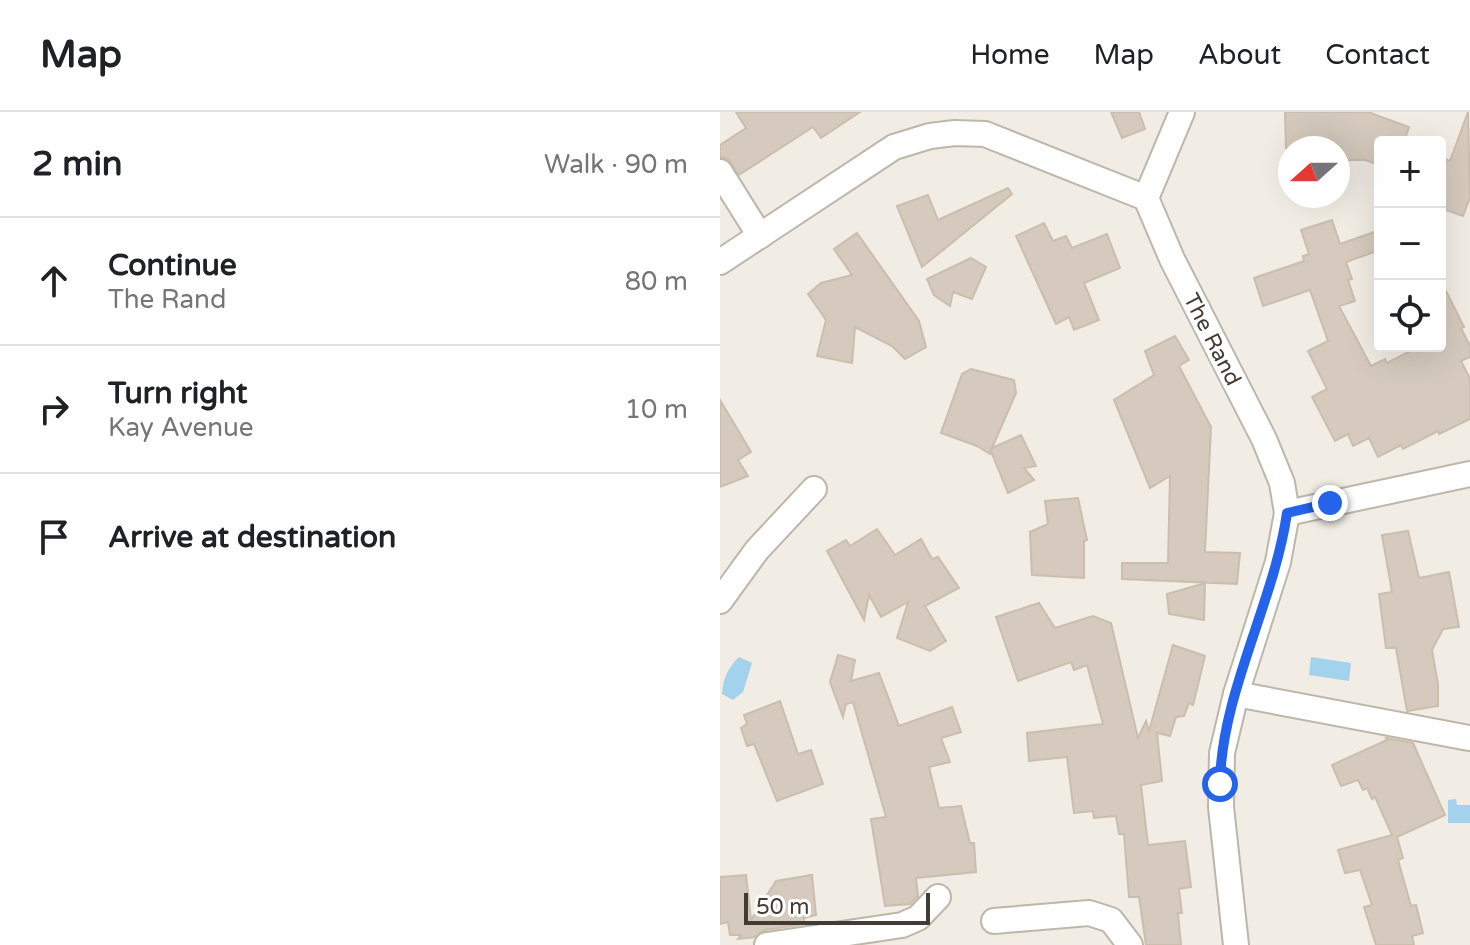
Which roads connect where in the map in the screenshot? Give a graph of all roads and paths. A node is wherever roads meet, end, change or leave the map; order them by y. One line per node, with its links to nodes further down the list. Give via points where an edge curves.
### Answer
1 (1182, 112): 3 (street)
2 (720, 172): 4 (street)
3 (1146, 198): 4 (street, via 985,134 955,133 894,147); 8 (street, The Rand, via 1264,439 1282,483)
4 (760, 236): 5 (street)
5 (720, 262)
6 (1470, 474): 8 (street)
7 (814, 489): 9 (street, via 757,550)
8 (1287, 513): 10 (street, The Rand, via 1278,562)
9 (720, 601)
10 (1236, 694): 11 (street); 16 (street, The Rand, via 1220,784)
11 (1469, 738)
12 (938, 897): 14 (street, via 918,918 902,925)
13 (994, 921): 15 (street, via 1089,913 1111,920)
14 (767, 945)
15 (1130, 945)
16 (1236, 945)

